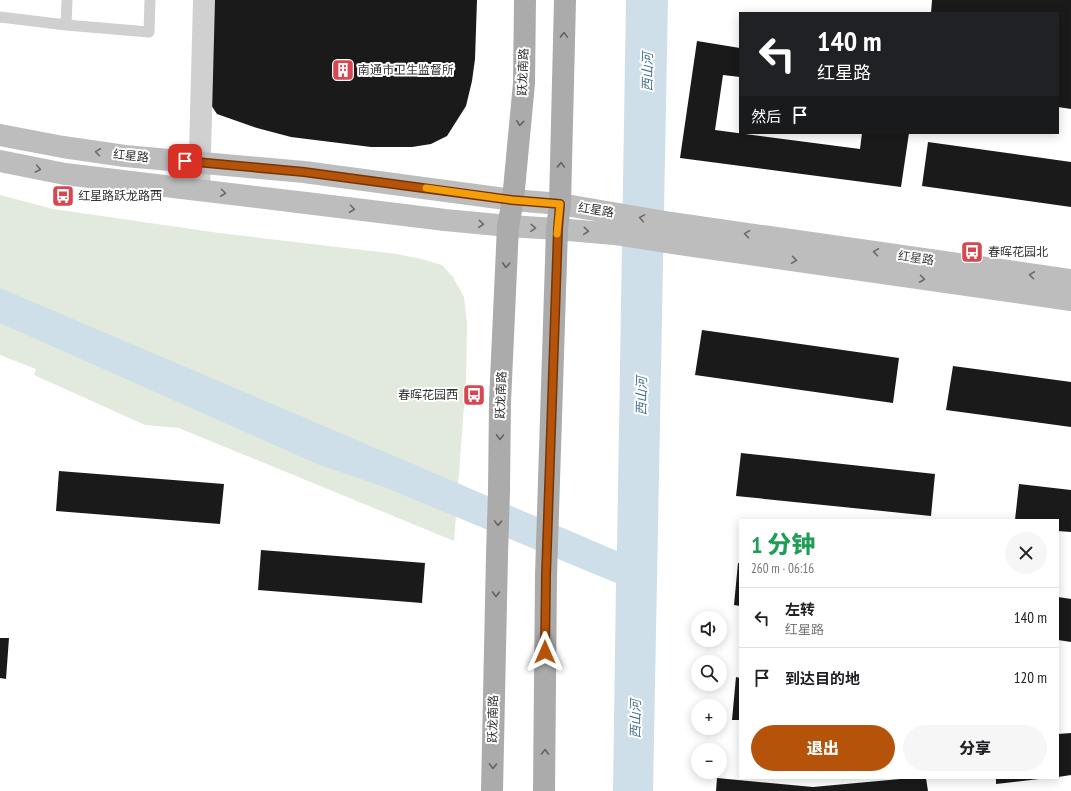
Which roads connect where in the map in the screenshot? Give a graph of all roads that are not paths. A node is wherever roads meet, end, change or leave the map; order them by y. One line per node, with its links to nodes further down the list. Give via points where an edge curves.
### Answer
1 (67, 0): 7 (lane)
2 (150, 0): 7 (lane, via 148,32)
3 (204, 0): 10 (street)
4 (525, 0): 12 (main road, 跃龙南路, one-way to 12, via 524,83)
5 (565, 0): 13 (main road, one-way to 5)
6 (0, 17): 7 (lane)
7 (66, 25)
8 (0, 135): 10 (main road, 红星路, one-way to 8, via 125,156)
9 (0, 161): 11 (main road, 红星路, one-way to 11, via 65,174)
10 (200, 162): 11 (street); 12 (main road, 红星路, via 304,172)
11 (199, 190): 15 (main road, 红星路, one-way to 15)
12 (512, 200): 13 (main road, 红星路); 15 (main road, 跃龙南路)
13 (560, 204): 14 (main road, 红星路); 16 (main road)
14 (614, 223): 16 (main road, 红星路, one-way to 14); 17 (main road, 红星路)
15 (508, 226): 16 (main road, 红星路, one-way to 16); 20 (main road, 跃龙南路, one-way to 20, via 500,402)
16 (558, 229): 21 (main road, one-way to 16, via 546,575)
17 (671, 233): 18 (main road, 红星路, one-way to 17); 19 (main road, 红星路, one-way to 19)
18 (1071, 280)
19 (1071, 300)
20 (492, 791)
21 (544, 791)

